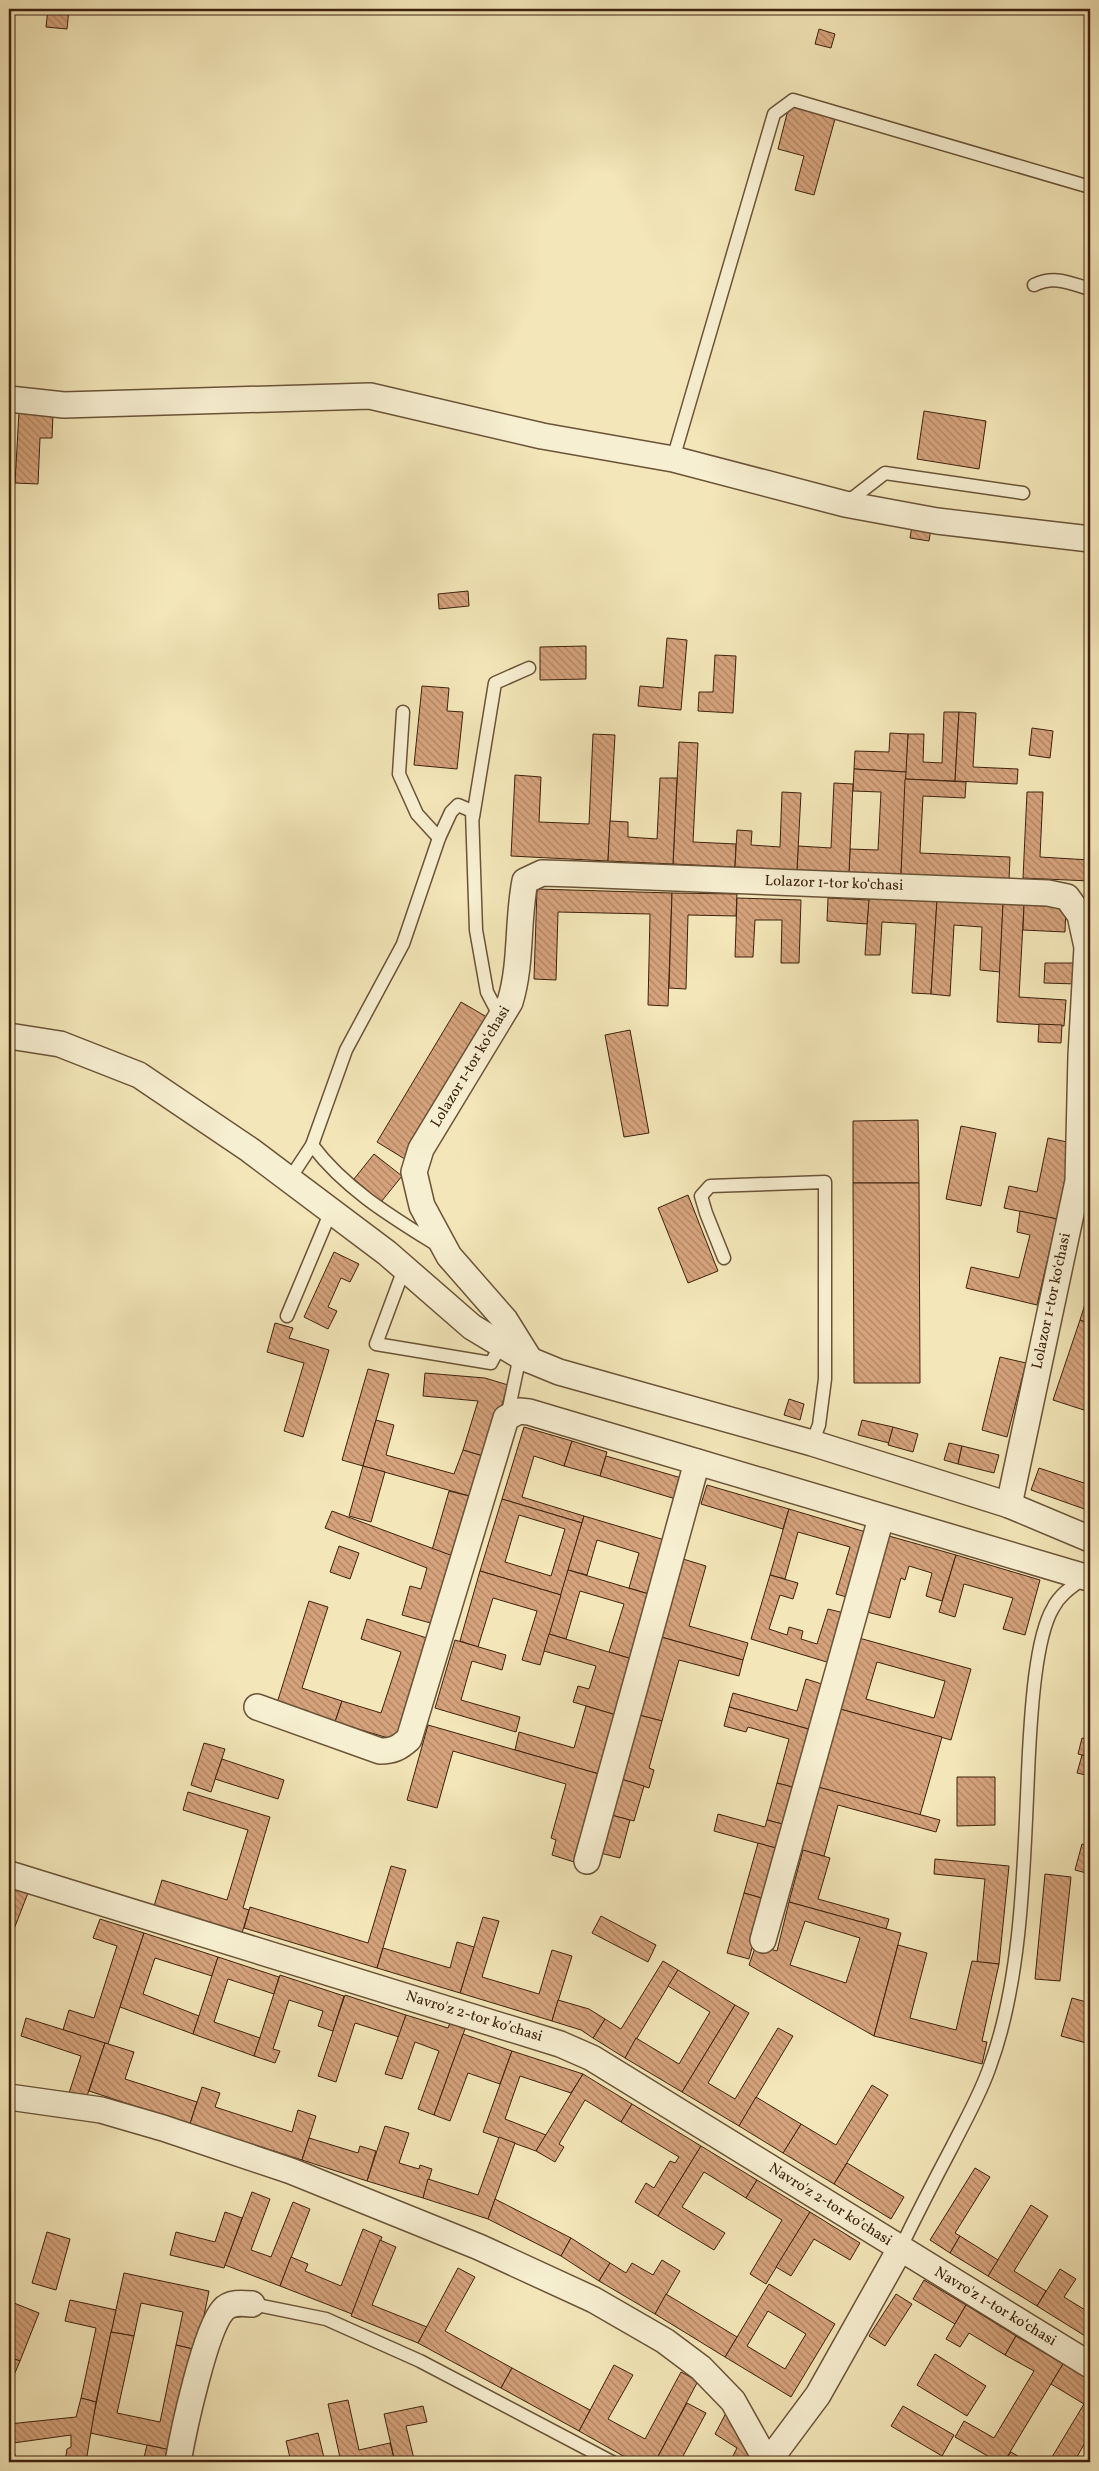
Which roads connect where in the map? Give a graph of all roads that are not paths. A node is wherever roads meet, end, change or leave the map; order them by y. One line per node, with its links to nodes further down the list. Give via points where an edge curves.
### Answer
1 (1090, 187): 5 (lane, via 793,100 774,114)
2 (1034, 285): 3 (lane, via 1046,279 1061,280)
3 (1090, 289)
4 (9, 400): 5 (street, via 64,405 370,396 542,436)
5 (673, 459): 7 (street)
6 (1023, 493): 7 (lane, via 886,473)
7 (845, 504): 8 (street, via 937,521)
8 (1090, 539)
9 (529, 668): 11 (lane, via 495,683)
10 (404, 712): 12 (lane, via 399,774 417,814)
11 (473, 817): 12 (lane, via 472,811 458,805 451,812); 14 (lane, via 476,930 487,992)
12 (439, 838): 18 (lane, via 403,944 346,1050)
13 (1089, 944): 14 (street, Lolazor 1-tor ko‘chasi, via 1080,915 1067,897 1048,893 542,873 525,881 517,982); 17 (street, Lolazor 1-tor ko‘chasi, via 1081,1056)
14 (501, 1019): 21 (street, Lolazor 1-tor ko‘chasi, via 421,1149 414,1172 422,1206)
15 (9, 1036): 19 (street, via 60,1044 139,1075)
16 (1090, 1100): 17 (lane)
17 (1081, 1129): 29 (street, Lolazor 1-tor ko‘chasi, via 1078,1181)
18 (312, 1145): 19 (lane); 21 (lane, via 327,1165 376,1206)
19 (289, 1180): 20 (street)
20 (331, 1211): 23 (street); 24 (lane)
21 (446, 1251): 25 (street, Lolazor 1-tor ko‘chasi, via 505,1320)
22 (724, 1258): 27 (lane, via 701,1196 710,1186 825,1182 825,1379 819,1425)
23 (404, 1269): 25 (street, via 472,1327); 25 (lane, via 376,1344 491,1363)
24 (287, 1316)
25 (517, 1354): 26 (lane); 27 (street, via 559,1372)
26 (506, 1418): 28 (street, via 519,1411 530,1412); 33 (street, via 409,1739 391,1751 380,1751)
27 (812, 1443): 29 (street)
28 (697, 1462): 30 (street); 34 (street)
29 (1009, 1505): 31 (street)
30 (881, 1518): 32 (street); 36 (street)
31 (1090, 1539)
32 (1088, 1577): 38 (lane, via 1064,1593 1052,1608 1041,1642 1031,1717 1024,1854 1014,1957 1002,2027 986,2075)
33 (257, 1707)
34 (587, 1861)
35 (9, 1874): 38 (street, via 560,2044 640,2086)
36 (764, 1940)
37 (9, 2097): 43 (street, via 101,2110 291,2170 479,2247 594,2300 666,2341 701,2368 734,2401)
38 (900, 2249): 40 (street); 43 (street, via 818,2395)
39 (252, 2304): 41 (street, via 237,2303 224,2309 213,2326); 42 (lane, via 326,2319 420,2361)
40 (1090, 2365)
41 (178, 2462)
42 (612, 2462)
43 (768, 2462)

